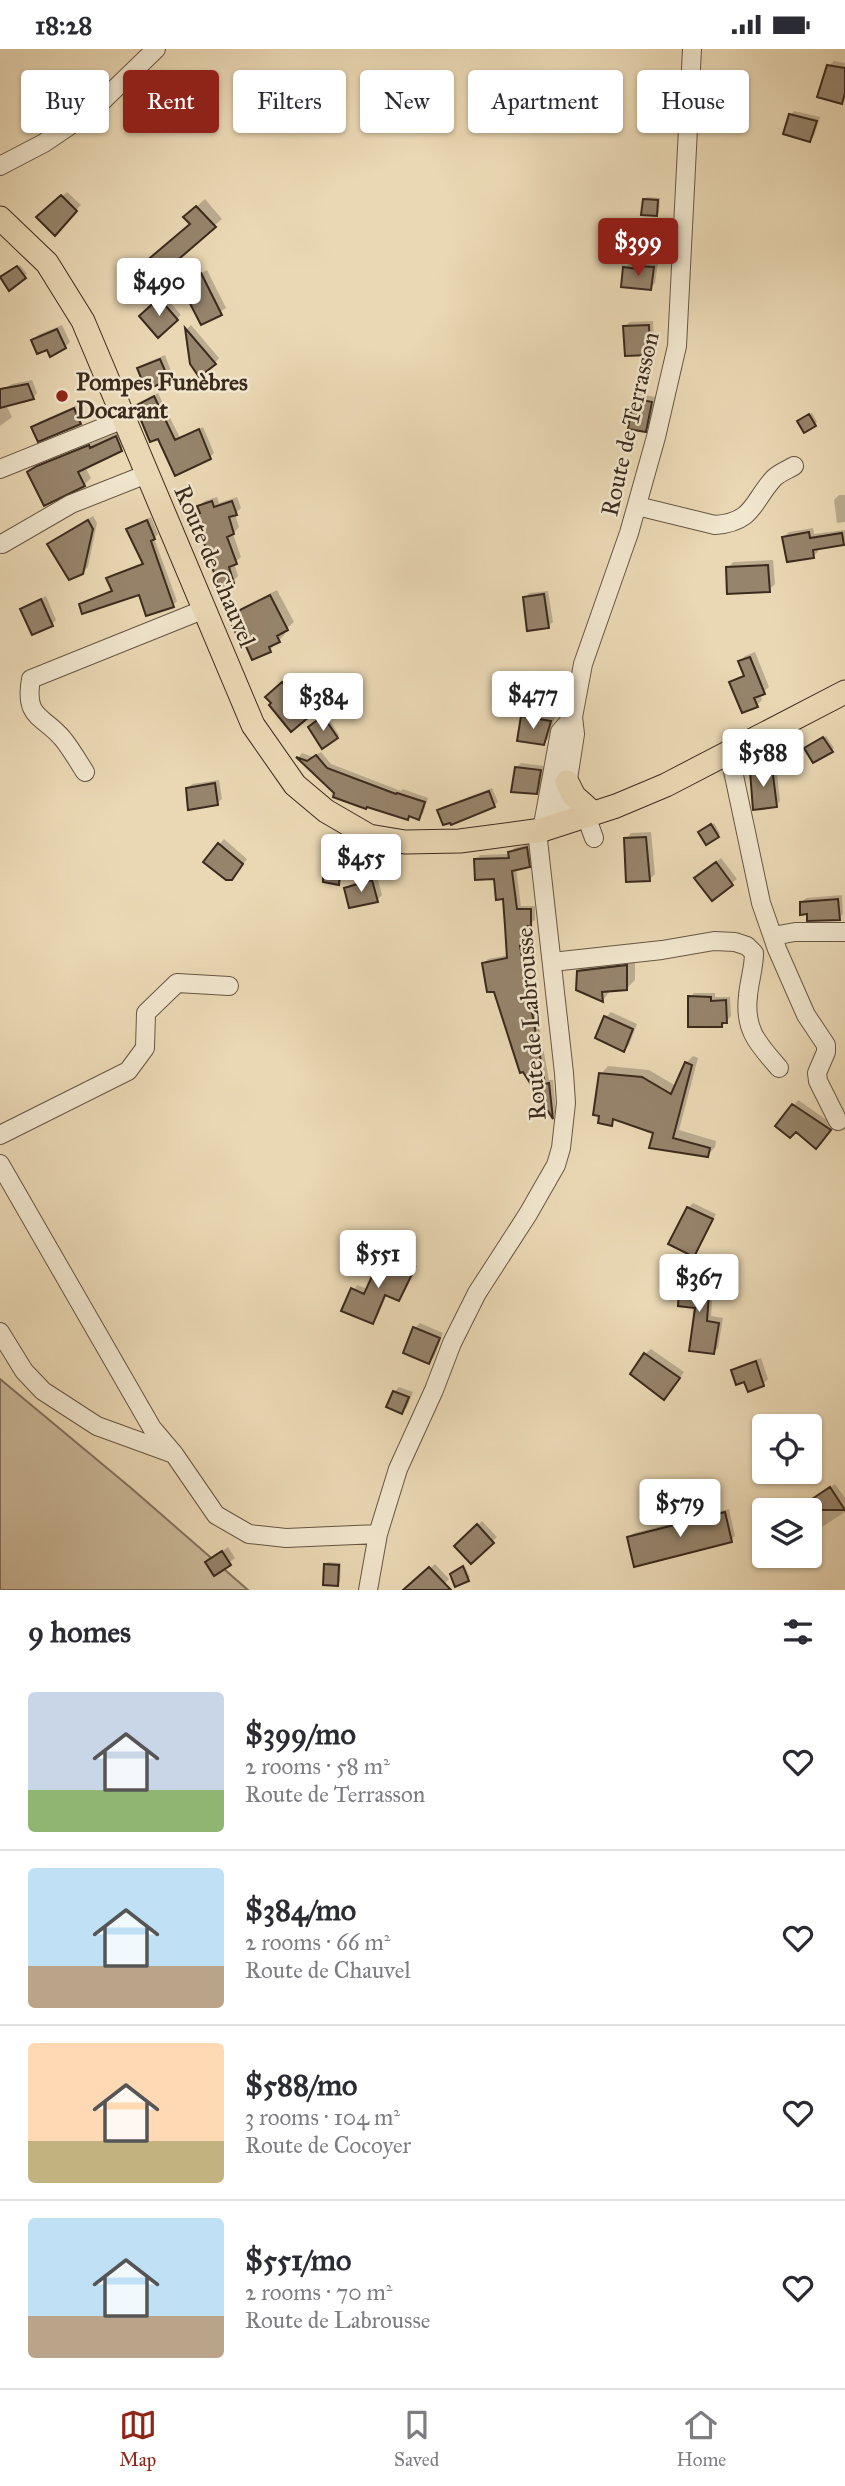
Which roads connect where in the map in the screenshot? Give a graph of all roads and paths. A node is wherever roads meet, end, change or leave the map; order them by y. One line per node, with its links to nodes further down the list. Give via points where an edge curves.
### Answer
1 (156, 49): 3 (street, via 94,109)
2 (692, 49): 9 (street, Route de Terrasson, via 677,346)
3 (0, 166)
4 (0, 218): 5 (main road, Route de Chauvel, via 47,263 83,321)
5 (124, 419): 7 (street); 8 (main road, Route de Chauvel)
6 (794, 466): 9 (street, via 777,475 750,513 728,524 715,525)
7 (0, 469)
8 (147, 474): 10 (street, via 71,504); 11 (main road, Route de Chauvel)
9 (637, 506): 13 (street, Route de Terrasson, via 583,664)
10 (2, 544)
11 (205, 608): 15 (street, via 31,679 36,717 62,737); 18 (main road, Route de Chauvel, via 253,725 295,785 326,811 369,836 405,842 460,841)
12 (845, 692): 14 (main road, Route de Chauvel)
13 (573, 717): 16 (street, Route de Terrasson, via 575,734); 18 (street, Route de Terrasson, via 560,732)
14 (729, 751): 17 (main road, Route de Chauvel, via 666,785); 21 (street, via 761,903)
15 (86, 772)
16 (567, 782): 17 (main road); 18 (street, Route de Terrasson)
17 (589, 814): 18 (main road, Route de Chauvel); 19 (street)
18 (547, 828): 22 (street, Route de Labrousse)
19 (594, 838)
20 (845, 932): 21 (street)
21 (773, 936): 25 (street, via 806,1015 826,1045 818,1081)
22 (552, 962): 24 (street, via 714,941 747,946 754,953 748,1025); 30 (street, Route de Labrousse, via 566,1103 558,1157 452,1343 398,1469)
23 (229, 986): 26 (street, via 177,983 146,1013 145,1048 128,1072)
24 (779, 1068)
25 (838, 1121)
26 (0, 1135)
27 (0, 1164): 29 (street, via 152,1427)
28 (0, 1332): 29 (street, via 23,1371 43,1391 97,1426)
29 (173, 1454): 30 (street, via 216,1515 249,1534 286,1538)
30 (378, 1534): 31 (street, Route de Labrousse)
31 (368, 1590)

